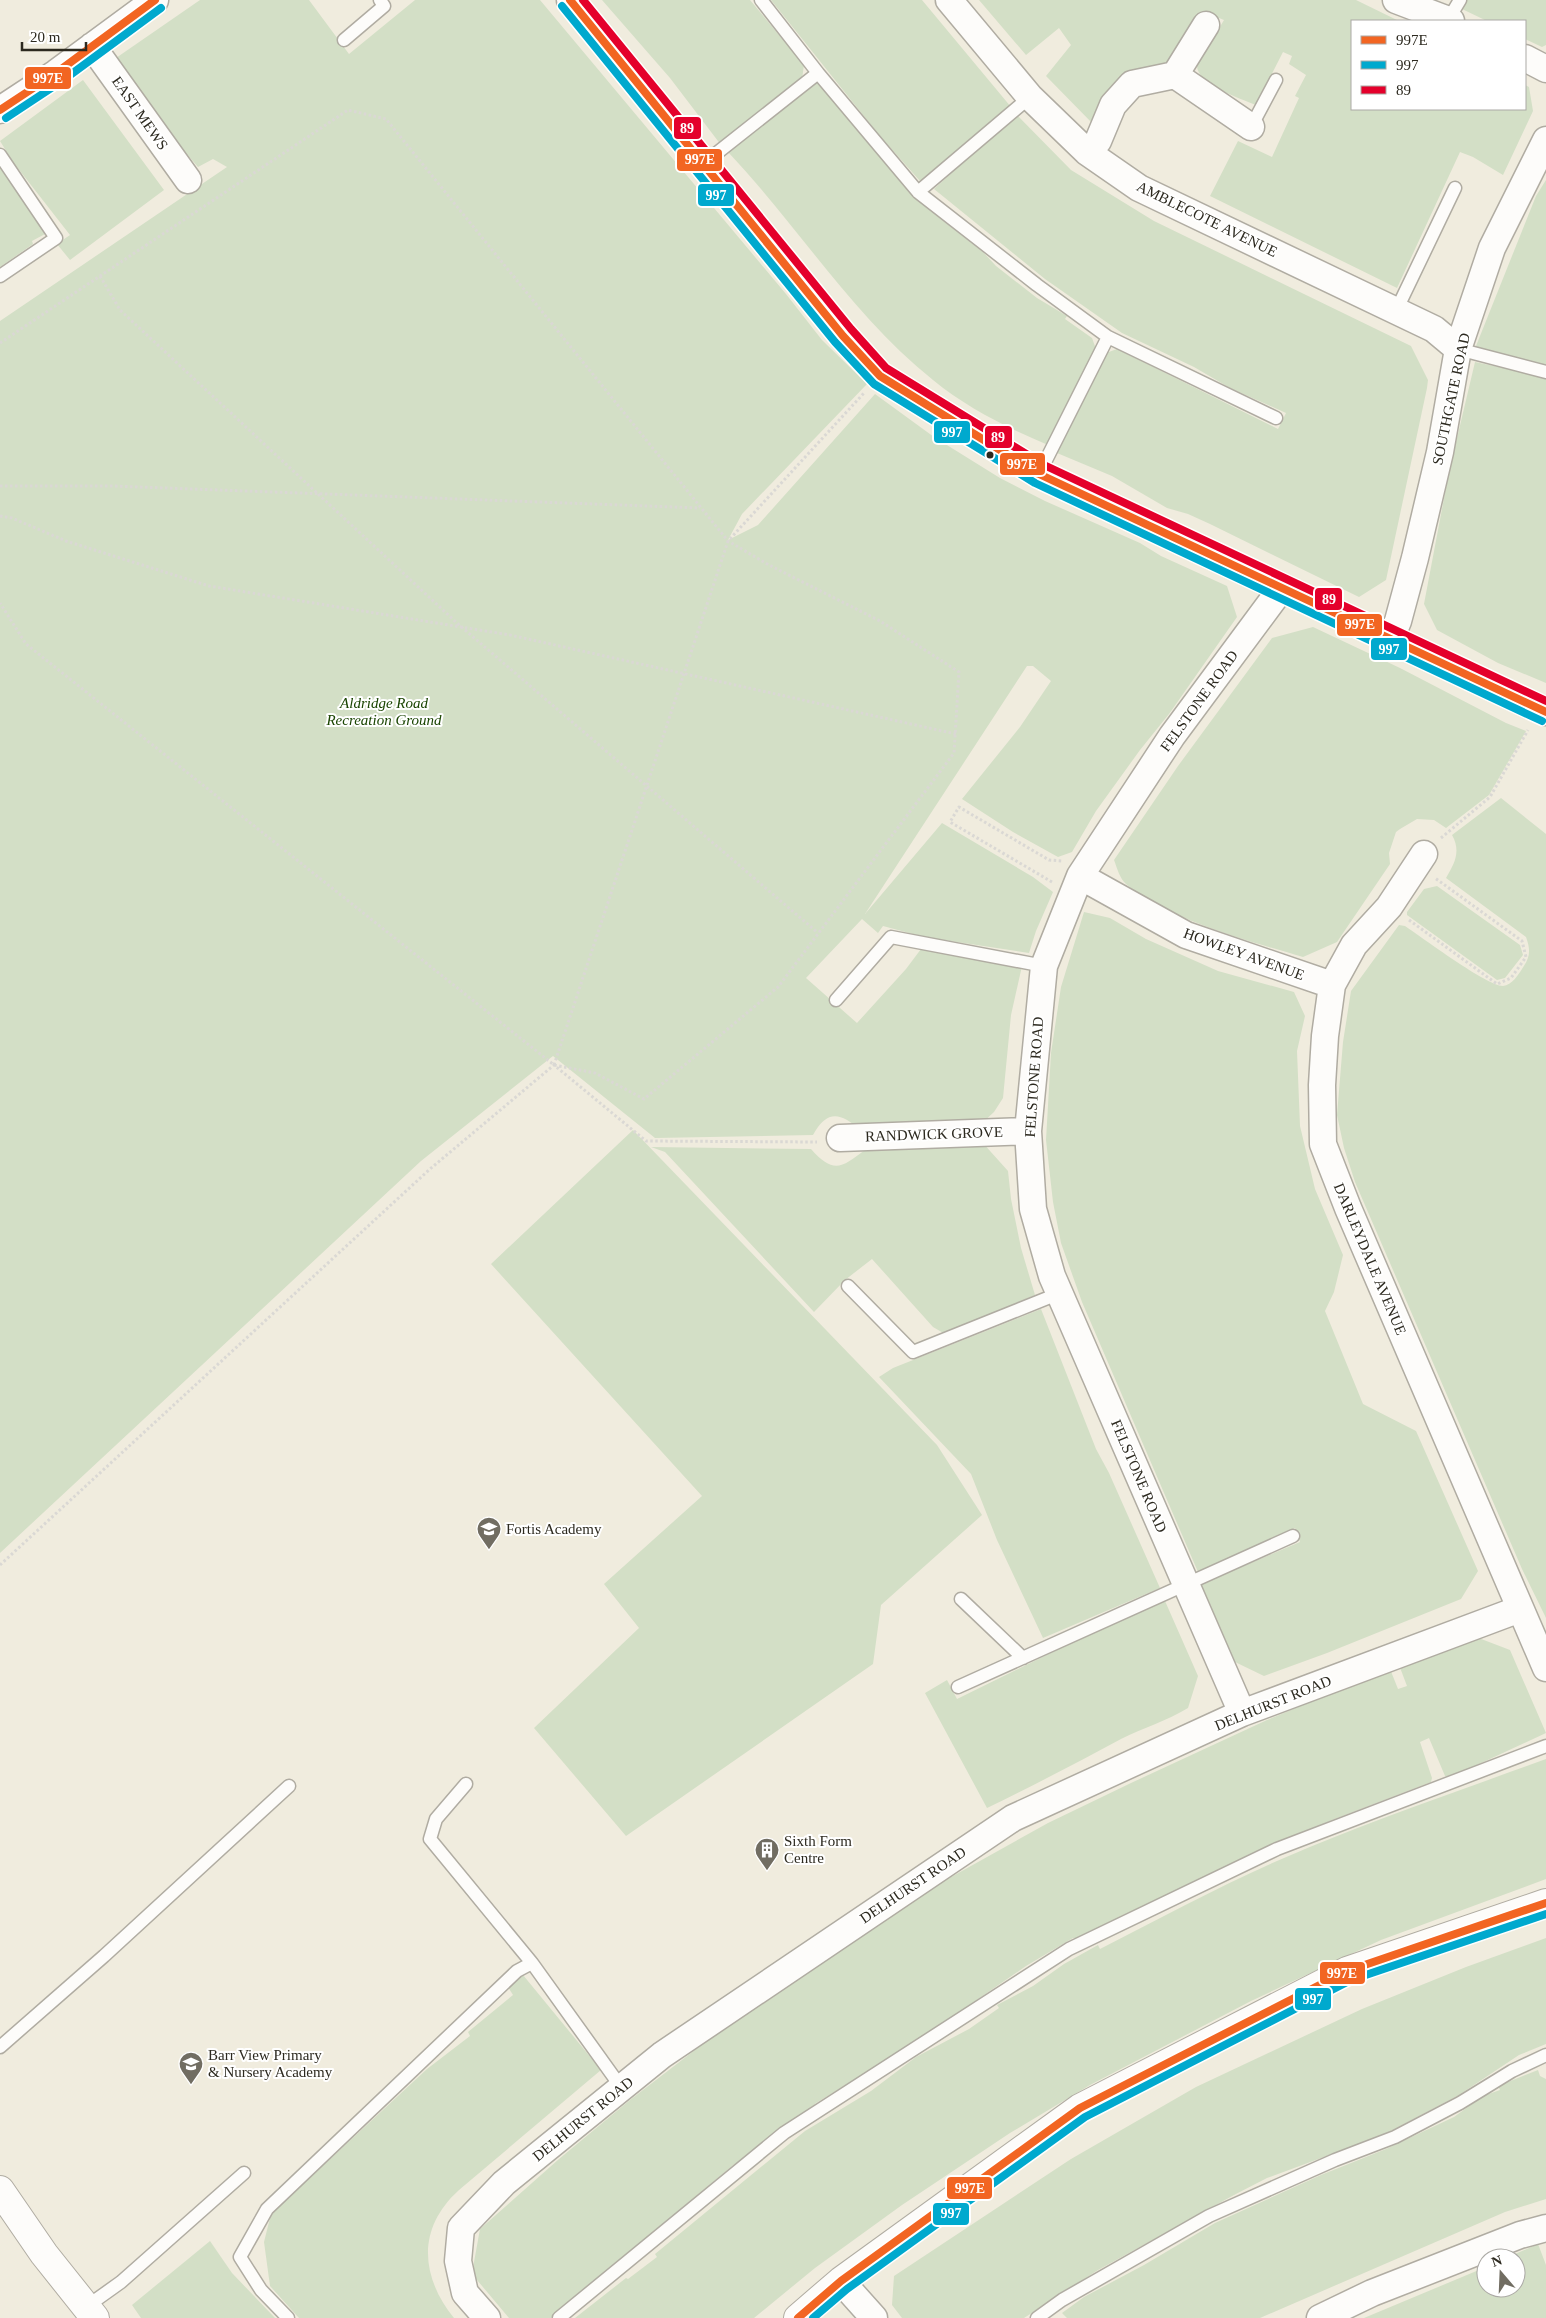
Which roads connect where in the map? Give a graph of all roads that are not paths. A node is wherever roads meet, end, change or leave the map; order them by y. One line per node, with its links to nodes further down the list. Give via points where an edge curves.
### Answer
1 (155, 0): 10 (street)
2 (380, 0): 9 (lane, via 384,6)
3 (570, 0): 22 (street)
4 (761, 0): 13 (lane)
5 (950, 0): 16 (street, AMBLECOTE AVENUE)
6 (1396, 0): 7 (street)
7 (1453, 14)
8 (1206, 25): 14 (street)
9 (344, 40)
10 (92, 46): 17 (street); 23 (street, EAST MEWS)
11 (1526, 59): 12 (street)
12 (1546, 69)
13 (818, 73): 22 (lane); 25 (lane)
14 (1175, 75): 18 (street); 20 (street, via 1132,84 1113,105 1098,141)
15 (1276, 80): 18 (lane)
16 (1030, 97): 20 (street, AMBLECOTE AVENUE); 25 (lane)
17 (0, 110)
18 (1251, 127)
19 (1546, 140): 29 (street, SOUTHGATE ROAD, via 1492,248)
20 (1087, 152): 27 (street, AMBLECOTE AVENUE, via 1139,188)
21 (0, 156): 26 (lane, via 56,238)
22 (702, 164): 32 (street, via 843,336 880,376)
23 (187, 181)
24 (1455, 188): 27 (lane)
25 (918, 192): 28 (lane)
26 (0, 276)
27 (1396, 311): 29 (street, AMBLECOTE AVENUE, via 1434,329)
28 (1108, 337): 31 (lane); 32 (lane)
29 (1458, 349): 30 (lane); 34 (street, SOUTHGATE ROAD, via 1440,452 1415,558)
30 (1546, 372)
31 (1276, 418)
32 (1039, 474): 33 (street)
33 (1281, 589): 34 (street); 37 (street, FELSTONE ROAD, via 1172,736)
34 (1391, 638): 35 (street)
35 (1543, 711)
36 (1420, 859): 39 (street, DARLEYDALE AVENUE, via 1389,907 1354,945)
37 (1080, 878): 38 (street, FELSTONE ROAD); 39 (street, HOWLEY AVENUE, via 1186,935)
38 (1044, 966): 40 (lane, via 891,937); 41 (street, FELSTONE ROAD)
39 (1332, 985): 48 (street, DARLEYDALE AVENUE, via 1322,1085 1323,1144)
40 (836, 1000)
41 (1028, 1131): 42 (street, RANDWICK GROVE); 44 (street, FELSTONE ROAD, via 1033,1209)
42 (840, 1138)
43 (848, 1286): 44 (lane, via 913,1352)
44 (1060, 1293): 46 (street, FELSTONE ROAD)
45 (1292, 1536): 46 (lane)
46 (1185, 1583): 49 (lane); 52 (street, FELSTONE ROAD)
47 (961, 1599): 49 (lane)
48 (1520, 1609): 50 (street, DARLEYDALE AVENUE); 52 (street, DELHURST ROAD)
49 (1022, 1658): 51 (lane)
50 (1546, 1668)
51 (958, 1687)
52 (1242, 1713): 60 (street, DELHURST ROAD, via 1013,1818 662,2055)
53 (1546, 1746): 69 (lane, via 1277,1848 1070,1950 784,2133)
54 (466, 1784): 57 (lane, via 436,1819 430,1838)
55 (289, 1786): 58 (lane)
56 (1546, 1903): 64 (street, via 1348,1971 1080,2108)
57 (532, 1963): 60 (lane); 67 (lane, via 517,1971 266,2209 240,2257 261,2290)
58 (0, 2047)
59 (1545, 2058): 66 (lane, via 1512,2071 1395,2137 1209,2216 1062,2300)
60 (621, 2087): 68 (street, DELHURST ROAD, via 504,2182 461,2228 458,2261 465,2293)
61 (244, 2174): 65 (lane)
62 (0, 2190): 65 (street, via 44,2254)
63 (1544, 2234): 73 (street, via 1520,2235 1372,2293)
64 (841, 2281): 70 (street); 71 (street)
65 (90, 2312)
66 (1051, 2314): 72 (lane)
67 (288, 2318)
68 (487, 2318)
69 (559, 2318)
70 (798, 2318)
71 (874, 2318)
72 (1037, 2318)
73 (1320, 2318)

